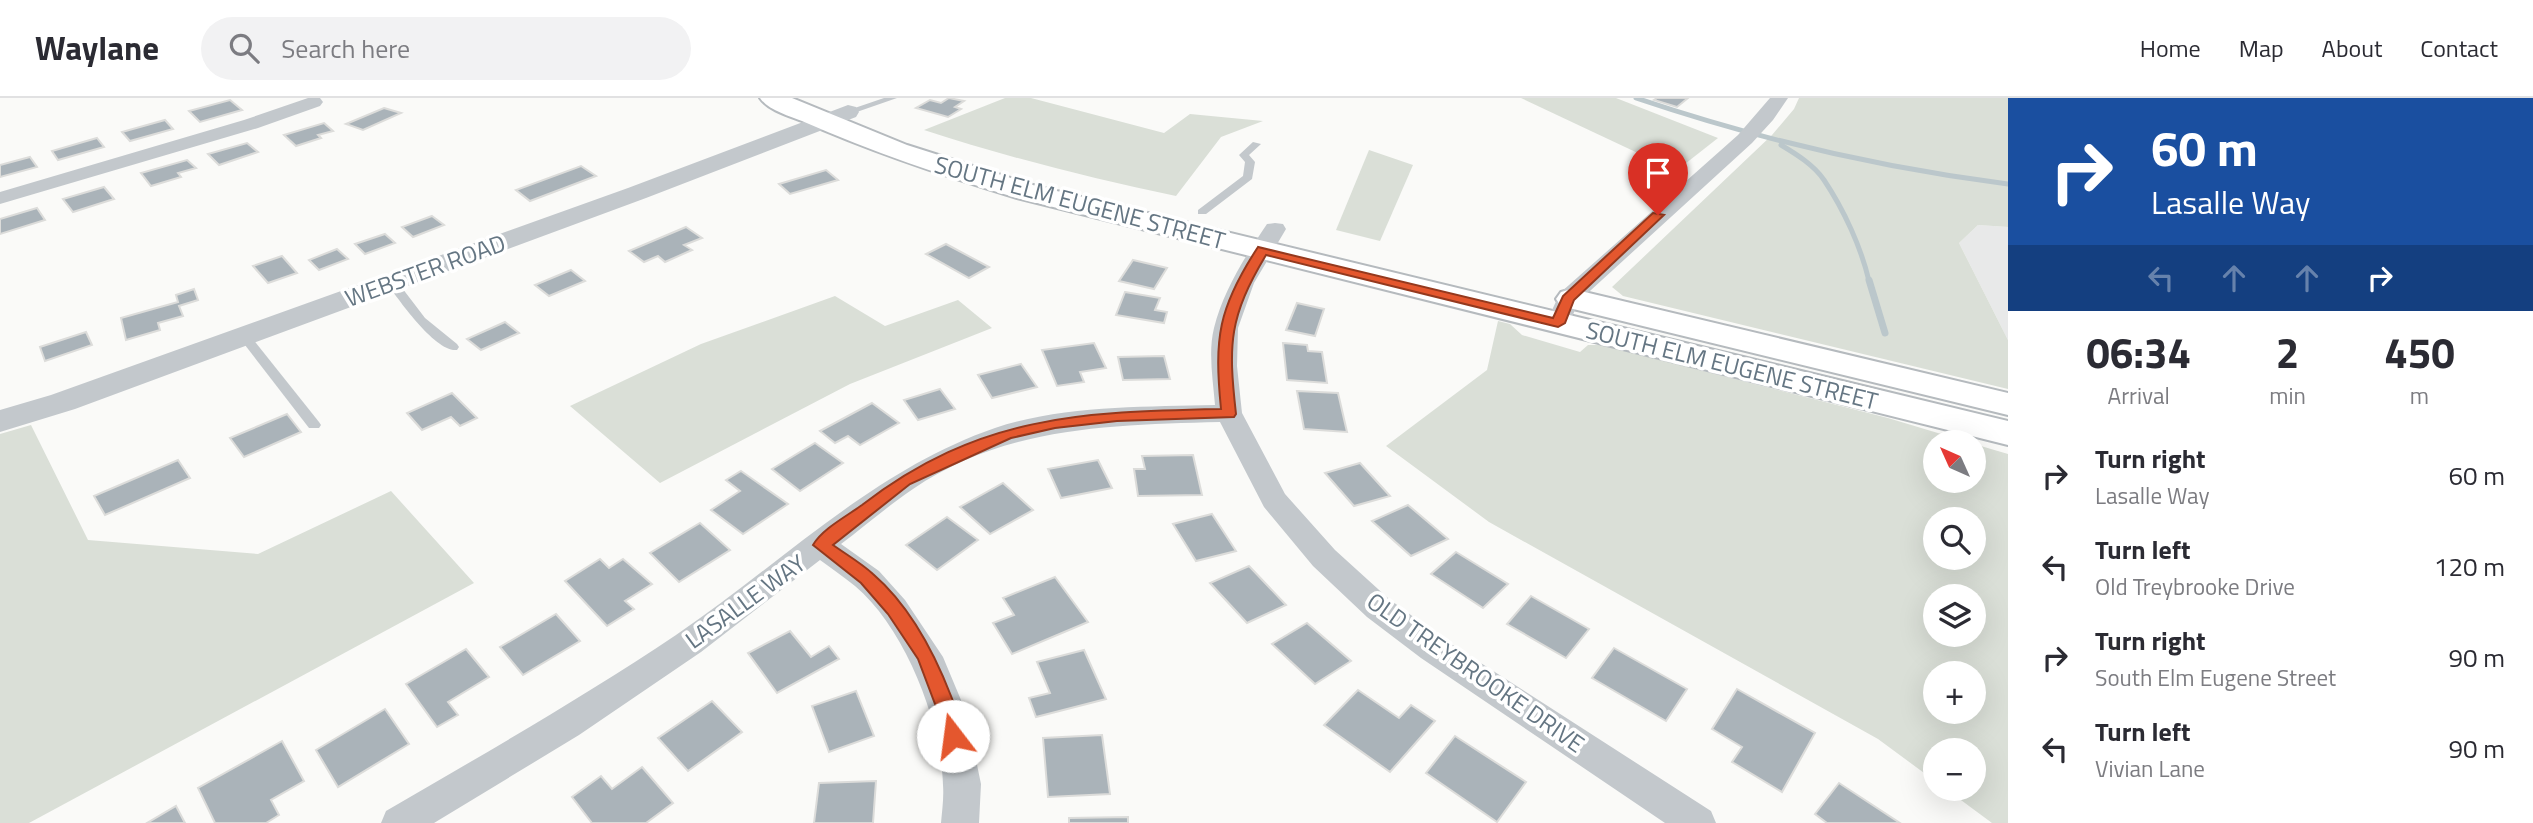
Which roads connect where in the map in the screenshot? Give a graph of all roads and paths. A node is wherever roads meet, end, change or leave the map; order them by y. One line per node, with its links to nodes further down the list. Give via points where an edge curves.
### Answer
1 (772, 98): 5 (main road, SOUTH ELM EUGENE STREET)
2 (893, 98): 5 (lane)
3 (1779, 98): 11 (street, via 1745,139)
4 (314, 102): 7 (street)
5 (829, 111): 8 (main road, SOUTH ELM EUGENE STREET, via 1046,177); 9 (main road, SOUTH ELM EUGENE STREET, via 929,163 1027,192); 10 (street, WEBSTER ROAD)
6 (1255, 144): 8 (lane, via 1244,155 1250,162 1248,177)
7 (0, 198)
8 (1202, 212): 9 (main road, SOUTH ELM EUGENE STREET)
9 (1269, 239): 11 (main road, SOUTH ELM EUGENE STREET); 15 (street, OLD TREYBROOKE DRIVE, via 1242,283 1226,327)
10 (392, 282): 12 (street, WEBSTER ROAD); 13 (lane, via 421,321)
11 (1563, 311): 14 (main road, SOUTH ELM EUGENE STREET); 18 (main road, SOUTH ELM EUGENE STREET)
12 (244, 336): 16 (street, WEBSTER ROAD); 17 (lane)
13 (453, 347)
14 (2008, 404)
15 (1229, 414): 19 (street, LASALLE WAY, via 1117,416 1006,434 904,481); 22 (street, OLD TREYBROOKE DRIVE, via 1274,500 1324,558 1378,608)
16 (0, 421)
17 (314, 425)
18 (2008, 433)
19 (821, 545): 20 (street, LASALLE WAY, via 689,643 566,724); 21 (street, via 867,579 926,657 948,712 962,784)
20 (400, 823)
21 (960, 823)
22 (1697, 823)

